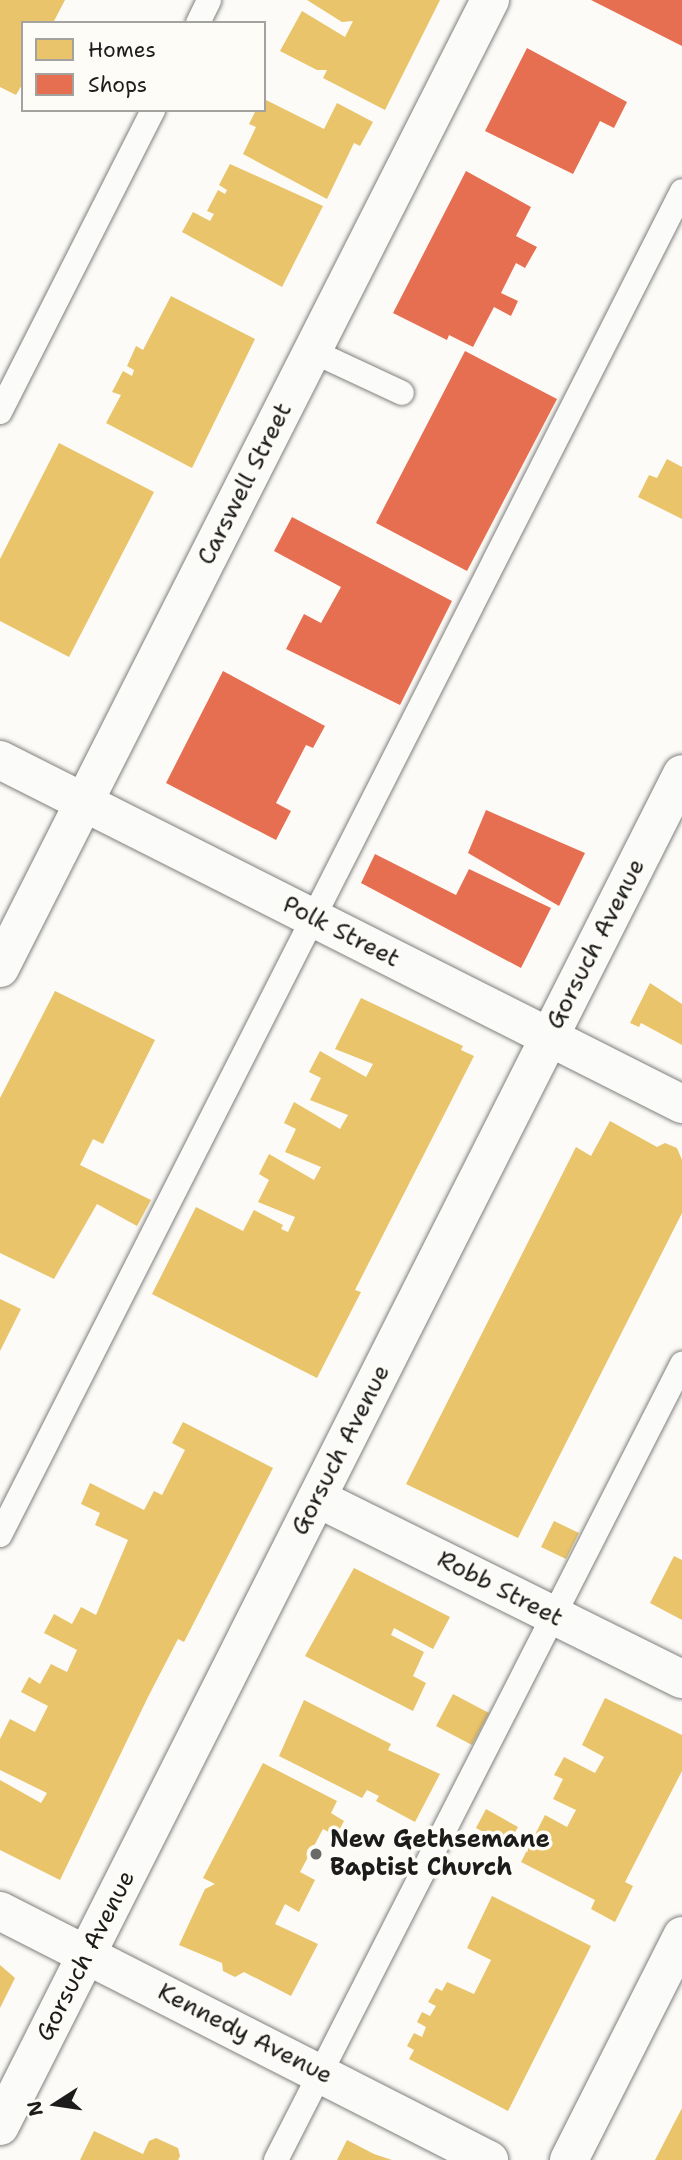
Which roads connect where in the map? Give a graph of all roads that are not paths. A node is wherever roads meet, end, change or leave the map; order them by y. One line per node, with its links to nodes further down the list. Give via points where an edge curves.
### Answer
1 (209, 0): 3 (lane)
2 (490, 0): 6 (street, Carswell Street)
3 (199, 21)
4 (152, 112): 8 (lane)
5 (682, 191): 12 (lane)
6 (312, 351): 7 (lane); 11 (street, Carswell Street)
7 (402, 393)
8 (0, 412)
9 (0, 760): 11 (street, Polk Street)
10 (682, 774): 14 (street, Gorsuch Avenue)
11 (84, 803): 12 (street, Polk Street); 13 (street, Carswell Street)
12 (313, 918): 14 (street, Polk Street); 18 (lane)
13 (0, 968)
14 (549, 1038): 15 (street, Polk Street); 17 (street, Gorsuch Avenue)
15 (682, 1104)
16 (682, 1364): 19 (lane)
17 (317, 1498): 19 (street, Robb Street); 23 (street, Gorsuch Avenue)
18 (0, 1535)
19 (553, 1615): 20 (street, Robb Street); 24 (lane)
20 (682, 1679)
21 (0, 1911): 23 (street, Kennedy Avenue)
22 (679, 1951): 28 (street)
23 (87, 1954): 24 (street, Kennedy Avenue); 25 (street, Gorsuch Avenue)
24 (321, 2072): 26 (lane); 27 (street, Kennedy Avenue)
25 (0, 2126)
26 (276, 2160)
27 (489, 2160)
28 (569, 2160)

